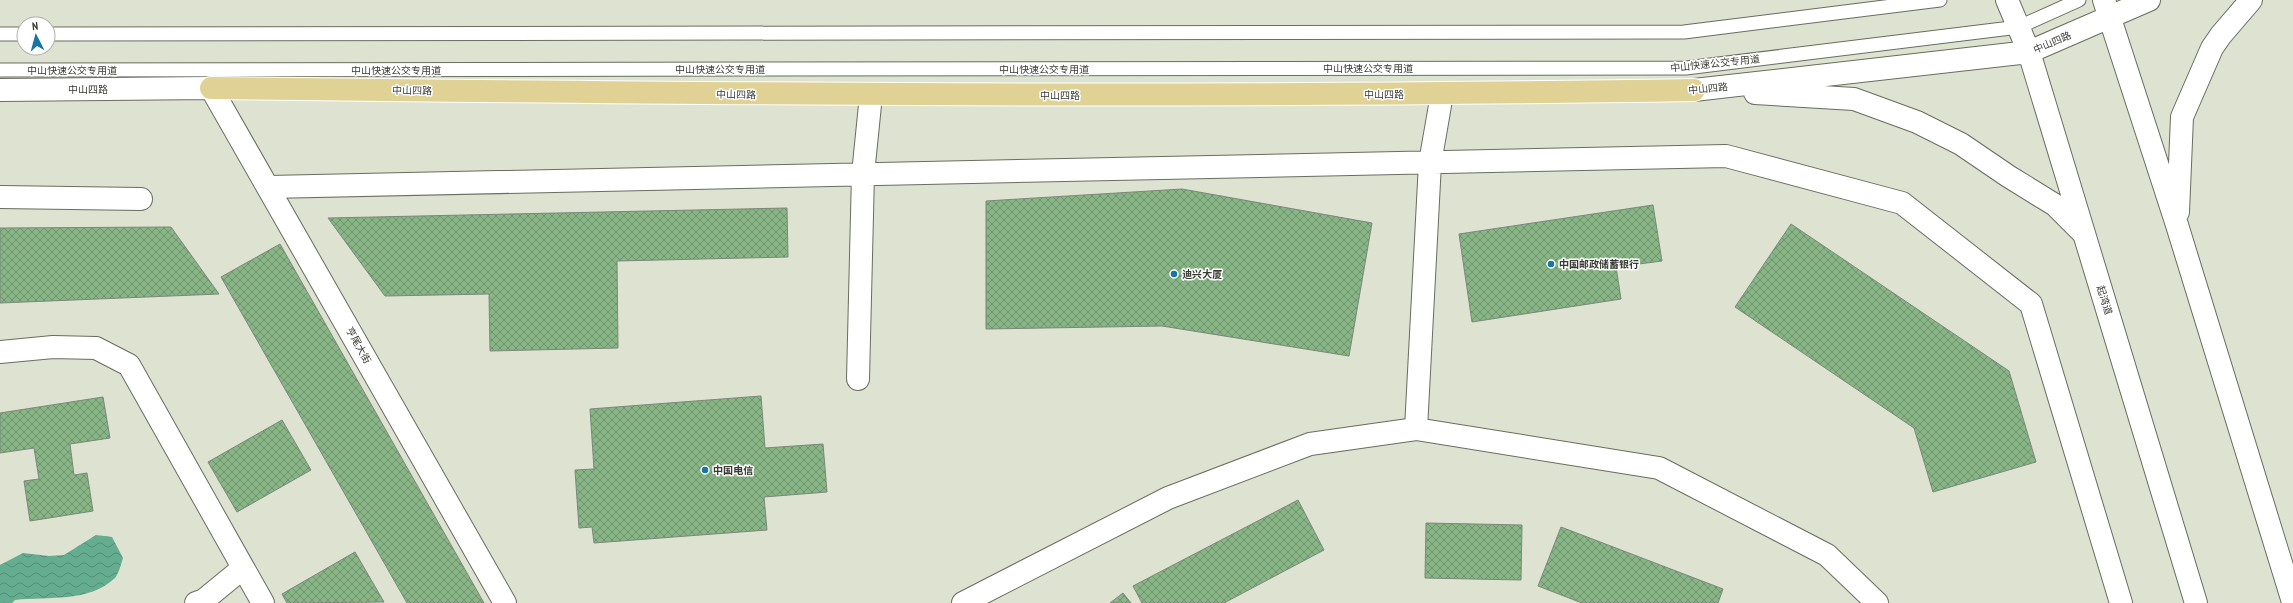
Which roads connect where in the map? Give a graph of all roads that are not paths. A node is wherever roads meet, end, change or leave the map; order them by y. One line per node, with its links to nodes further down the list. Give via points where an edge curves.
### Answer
1 (1940, 0): 10 (lane, via 1684,32)
2 (2007, 0): 7 (street, 起湾道)
3 (2080, 0): 7 (lane, 中山快速公交专用道)
4 (2149, 0): 6 (street, 中山四路)
5 (2251, 0): 24 (street, via 2212,48 2182,117)
6 (2107, 8): 11 (street, 中山四路); 24 (street)
7 (2019, 27): 11 (street, 起湾道); 13 (lane, 中山快速公交专用道, via 1686,68)
8 (0, 34): 9 (lane)
9 (16, 34)
10 (56, 34)
11 (2029, 52): 16 (street, 中山四路); 25 (street, 起湾道)
12 (0, 70): 13 (lane, 中山快速公交专用道)
13 (147, 70): 14 (lane)
14 (212, 88): 15 (street, 中山四路); 18 (main road, 中山四路); 21 (street, 亨尾大街)
15 (0, 90)
16 (1694, 90): 17 (main road, 中山四路); 25 (street, via 1854,99 1917,122 1961,144 2055,205)
17 (1442, 94): 18 (main road, 中山四路); 19 (street)
18 (872, 95): 20 (street)
19 (1430, 163): 20 (street); 28 (street); 36 (street, via 1726,156 1902,203 2031,304)
20 (863, 174): 21 (street); 27 (street)
21 (269, 187): 33 (street, 亨尾大街)
22 (0, 197): 23 (street)
23 (140, 199)
24 (2177, 225): 30 (street)
25 (2084, 234): 37 (street, 起湾道)
26 (0, 352): 29 (street, via 53,347 96,348 129,365)
27 (858, 379)
28 (1416, 429): 34 (street, via 1303,446 1168,498); 35 (street, via 1659,468 1827,555)
29 (243, 568): 31 (street, via 204,600); 32 (street)
30 (2293, 602)
31 (196, 603)
32 (263, 603)
33 (505, 603)
34 (963, 603)
35 (1877, 603)
36 (2121, 603)
37 (2196, 603)

